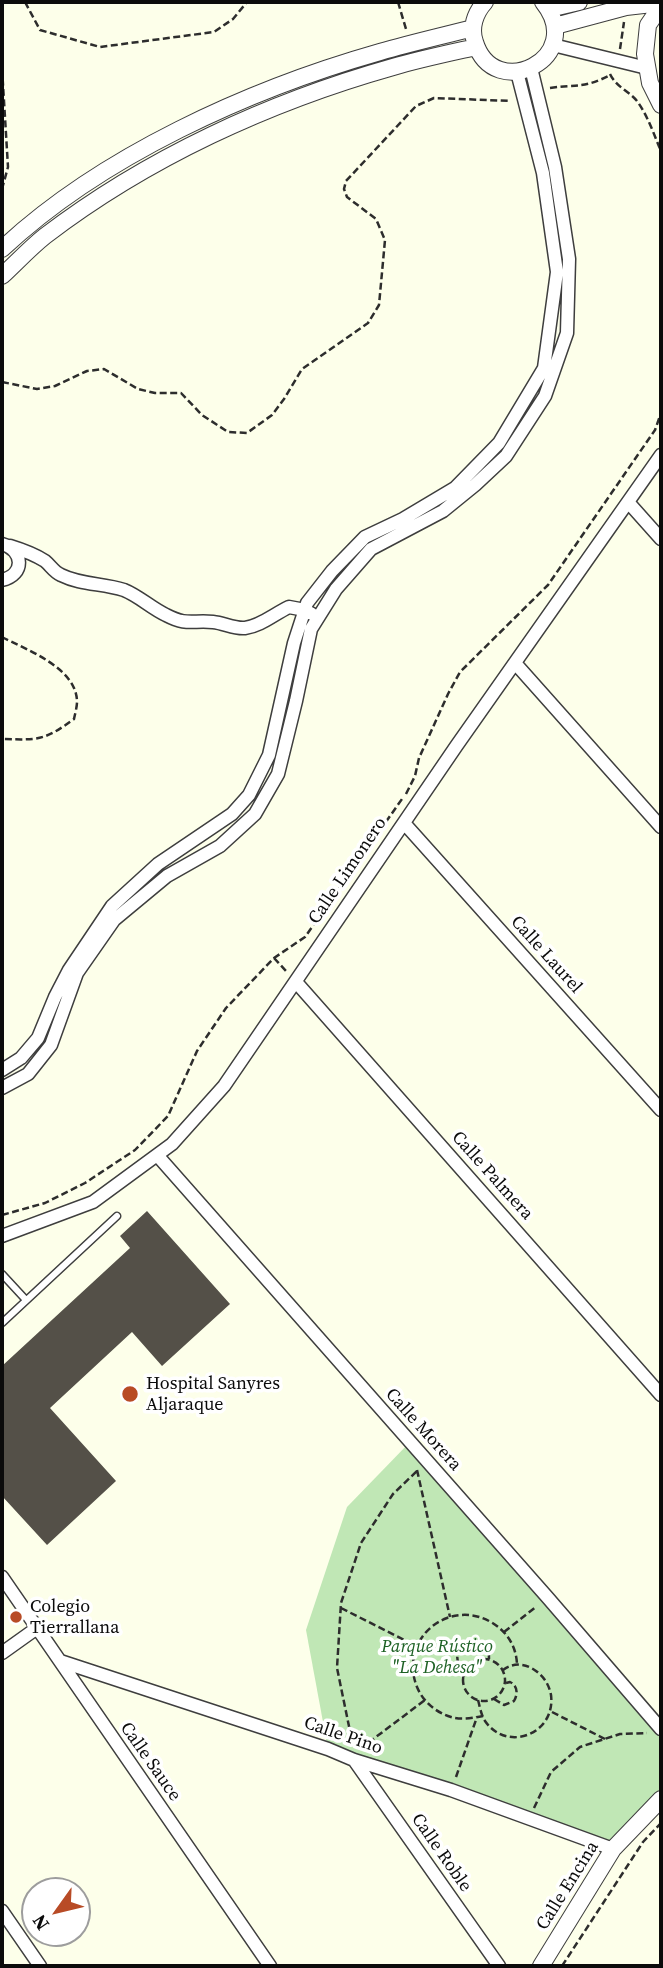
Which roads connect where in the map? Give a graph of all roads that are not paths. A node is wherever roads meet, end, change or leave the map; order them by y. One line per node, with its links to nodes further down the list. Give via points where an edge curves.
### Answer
1 (485, 2): 6 (street)
2 (579, 2): 3 (street)
3 (546, 5): 5 (street)
4 (661, 5): 5 (street, via 626,7); 9 (street, via 648,25)
5 (555, 26): 7 (street)
6 (473, 28): 8 (street); 12 (street, via 379,52 202,118 95,178 30,223)
7 (553, 45): 9 (street); 10 (street, via 540,62)
8 (476, 47): 10 (street, via 492,66); 13 (street, via 298,98 215,133 109,193 44,237)
9 (647, 68): 11 (street)
10 (524, 70): 19 (street, via 557,272 544,368 499,443 454,488 365,537 332,570); 20 (street, via 555,167 569,259 567,333 545,396 506,456 443,511 371,550)
11 (661, 105)
12 (2, 249)
13 (2, 276)
14 (661, 455): 15 (street, Calle Limonero)
15 (628, 502): 16 (street); 21 (street, Calle Limonero)
16 (661, 539)
17 (6, 545): 18 (street, via 15,551 19,565 12,577); 19 (street, via 31,553 70,579 133,593 181,622 245,628 289,607)
18 (2, 580)
19 (305, 610): 20 (street); 25 (street, via 269,755 249,795 232,814 158,864 112,906 69,970 38,1038 21,1058)
20 (318, 618): 26 (street, via 311,629 278,774 255,814 220,846 167,876 114,920 77,973 51,1045 28,1074)
21 (515, 663): 22 (street, Calle Limonero); 23 (street)
22 (404, 823): 24 (street, Calle Limonero); 27 (street, Calle Laurel)
23 (661, 827)
24 (296, 982): 28 (street, Calle Limonero, via 224,1086); 34 (street, Calle Palmera)
25 (2, 1070)
26 (2, 1088)
27 (661, 1110)
28 (157, 1156): 30 (street, Calle Limonero, via 93,1202); 39 (street, Calle Morera)
29 (117, 1216): 32 (lane)
30 (2, 1236)
31 (2, 1274): 32 (lane)
32 (26, 1300): 33 (lane)
33 (2, 1323)
34 (661, 1395)
35 (2, 1577): 36 (street, Calle Sauce)
36 (37, 1628): 37 (street); 38 (street, Calle Sauce)
37 (2, 1653)
38 (60, 1661): 40 (street, Calle Pino); 45 (street, Calle Sauce)
39 (660, 1728)
40 (354, 1760): 42 (street, Calle Pino); 46 (street, Calle Roble)
41 (661, 1799): 42 (street, Calle Encina)
42 (613, 1849): 47 (street, Calle Encina)
43 (2, 1911): 44 (street)
44 (40, 1966)
45 (270, 1966)
46 (499, 1966)
47 (541, 1966)

